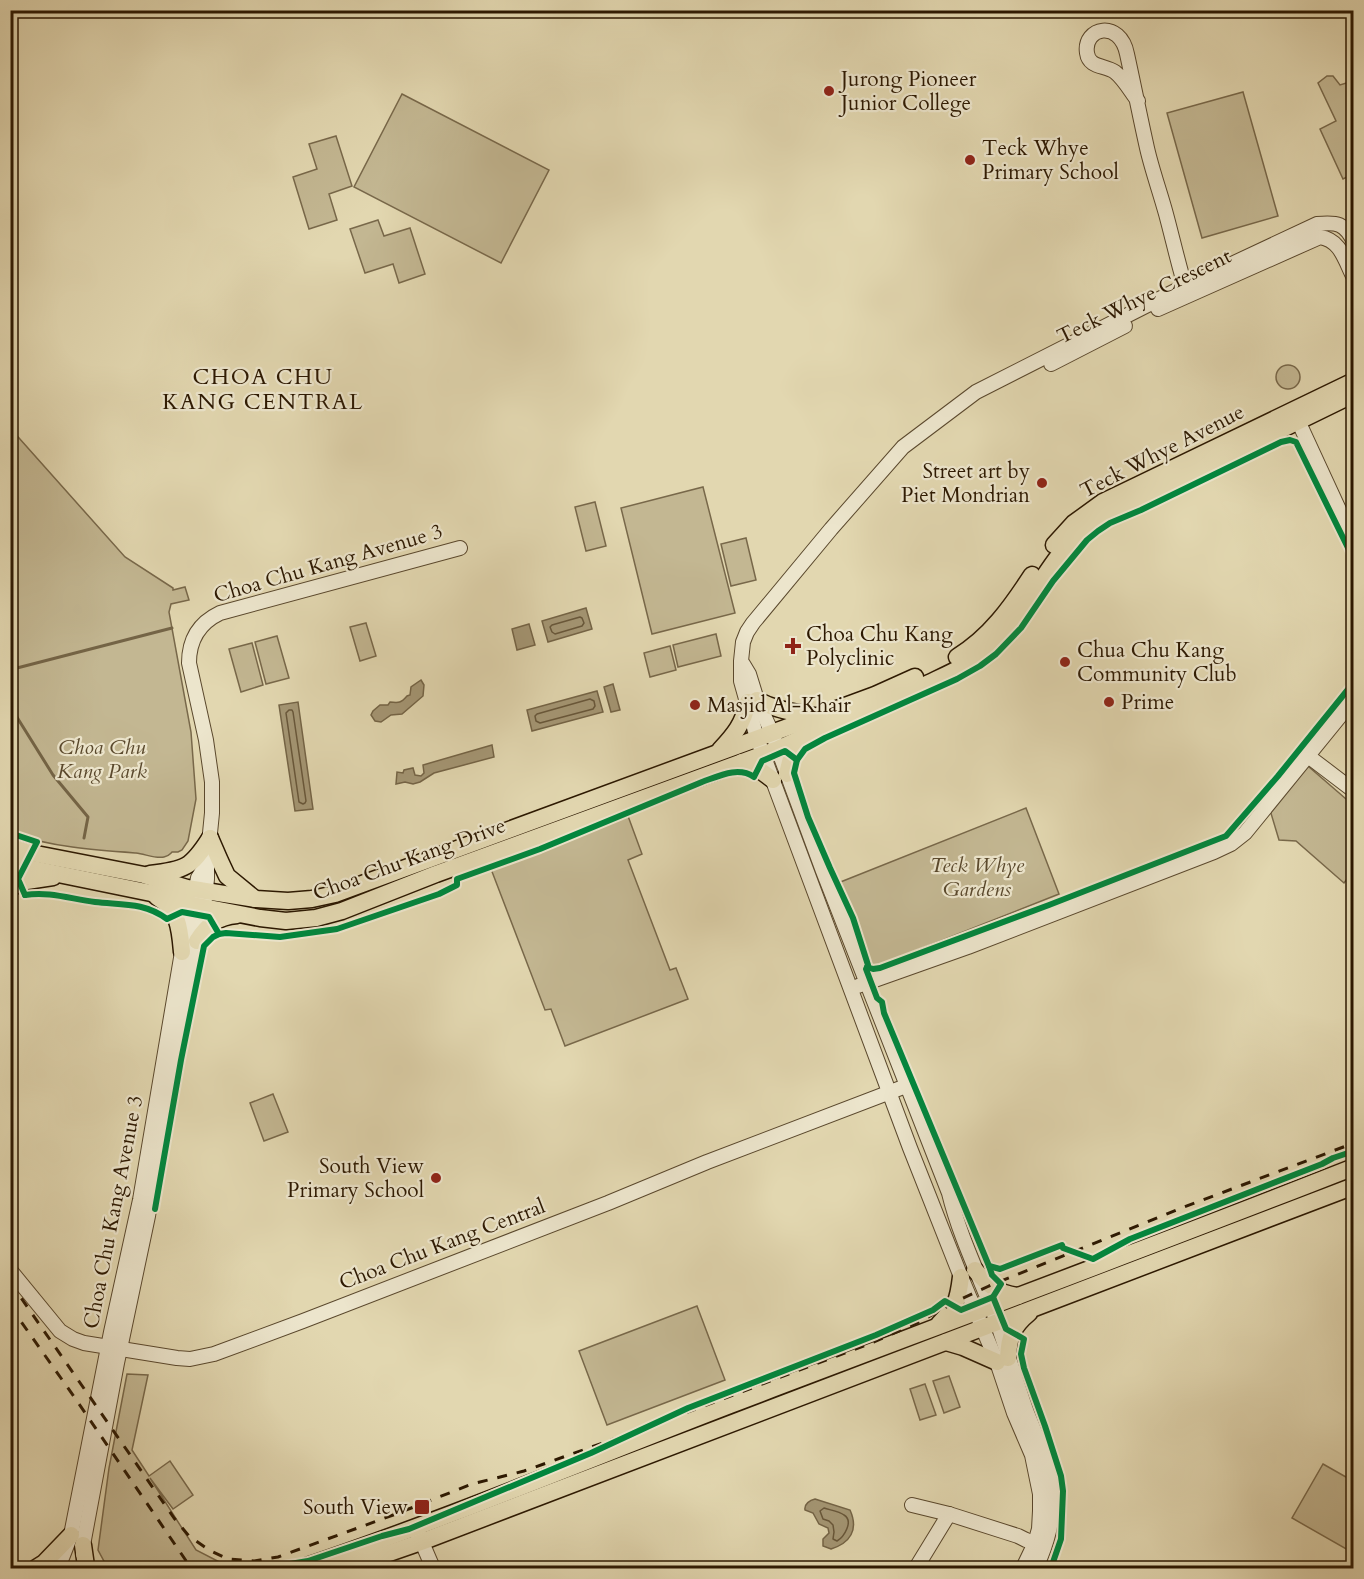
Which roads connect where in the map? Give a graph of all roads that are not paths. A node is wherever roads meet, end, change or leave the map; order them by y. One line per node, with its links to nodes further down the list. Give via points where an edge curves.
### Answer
1 (1138, 101): 1 (street, via 1114,72 1094,64 1087,56 1088,41 1093,35 1107,30 1120,38); 4 (street, via 1147,149)
2 (1353, 242): 4 (street, Teck Whye Crescent, via 1339,224 1317,224)
3 (1353, 278): 4 (street, Teck Whye Crescent, via 1336,244 1320,237)
4 (1186, 290): 11 (street, Teck Whye Crescent, via 937,421 903,447 747,632 741,661 749,674)
5 (1353, 381): 7 (main road, Teck Whye Avenue)
6 (1353, 394): 7 (main road, Teck Whye Avenue)
7 (1295, 416): 8 (street); 12 (main road, Teck Whye Avenue, via 1103,502 1056,542 999,621 972,648 897,686); 13 (main road, Teck Whye Avenue, via 1107,514 1083,531 1065,548 992,646 963,667)
8 (1353, 542)
9 (460, 548): 20 (street, Choa Chu Kang Avenue 3, via 229,610 202,625 190,647 189,663 212,782)
10 (1353, 699): 16 (street)
11 (753, 701): 12 (main road); 14 (street, Teck Whye Crescent); 15 (main road, via 736,733)
12 (814, 716): 14 (main road, Teck Whye Avenue)
13 (801, 737): 14 (main road, Teck Whye Avenue); 18 (main road)
14 (767, 743): 15 (main road, Choa Chu Kang Drive); 17 (main road, Choa Chu Kang Drive); 18 (street, Teck Whye Crescent)
15 (718, 753): 27 (main road, Choa Chu Kang Drive, via 335,894 288,901)
16 (1308, 756): 19 (street); 31 (street, via 1232,844)
17 (742, 762): 18 (main road); 28 (main road, Choa Chu Kang Drive, via 342,912 286,921)
18 (780, 777): 31 (street); 32 (street)
19 (1353, 791)
20 (210, 838): 23 (main road, via 198,858 184,867); 26 (street, Choa Chu Kang Avenue 3, via 207,863 198,878); 27 (main road, via 227,876)
21 (14, 860): 22 (main road, Choa Chu Kang Drive); 23 (main road, Choa Chu Kang Drive)
22 (63, 875): 24 (main road, via 20,882); 25 (main road, Choa Chu Kang Drive)
23 (144, 875): 26 (main road, Choa Chu Kang Drive)
24 (10, 889)
25 (151, 893): 26 (main road, Choa Chu Kang Drive); 30 (main road, via 167,902 175,915)
26 (199, 898): 27 (main road, Choa Chu Kang Drive); 28 (main road, Choa Chu Kang Drive); 29 (street, Choa Chu Kang Avenue 3); 30 (street, Choa Chu Kang Avenue 3)
27 (256, 899)
28 (247, 914): 29 (main road, via 212,922)
29 (196, 941): 45 (street, Choa Chu Kang Avenue 3, via 148,1216)
30 (182, 952): 45 (street, Choa Chu Kang Avenue 3)
31 (867, 982): 32 (street); 33 (street)
32 (850, 988): 34 (street)
33 (906, 1086): 34 (street, Choa Chu Kang Central); 38 (street, via 949,1193)
34 (890, 1093): 38 (street); 45 (street, Choa Chu Kang Central, via 214,1354 190,1359)
35 (1353, 1167): 39 (main road)
36 (1353, 1186): 40 (main road)
37 (10, 1270): 45 (street, Choa Chu Kang Central, via 60,1331 84,1343)
38 (968, 1274): 39 (main road, via 997,1291); 41 (street); 43 (main road, via 953,1310)
39 (1019, 1296): 41 (main road)
40 (1036, 1307): 42 (main road); 46 (main road, via 1012,1332)
41 (983, 1309): 42 (street); 43 (main road)
42 (990, 1325): 44 (main road); 46 (street)
43 (936, 1327): 50 (main road, via 698,1418)
44 (946, 1342): 46 (main road); 50 (main road)
45 (114, 1347): 52 (street, Choa Chu Kang Avenue 3)
46 (1003, 1360): 49 (street, via 1014,1413 1037,1473); 53 (street, via 1050,1481 1052,1516)
47 (912, 1505): 48 (street)
48 (949, 1514): 51 (street); 61 (street)
49 (1039, 1529): 51 (street); 53 (street)
50 (419, 1535): 58 (main road); 59 (main road); 60 (street)
51 (1018, 1536): 53 (street)
52 (77, 1540): 54 (main road); 55 (street, Choa Chu Kang Avenue 3); 56 (street, Choa Chu Kang Avenue 3); 57 (main road)
53 (1040, 1544): 62 (street); 63 (street)
54 (36, 1569)
55 (58, 1569)
56 (82, 1569)
57 (88, 1569)
58 (302, 1569)
59 (346, 1569)
60 (433, 1569)
61 (916, 1569)
62 (1023, 1569)
63 (1036, 1569)

